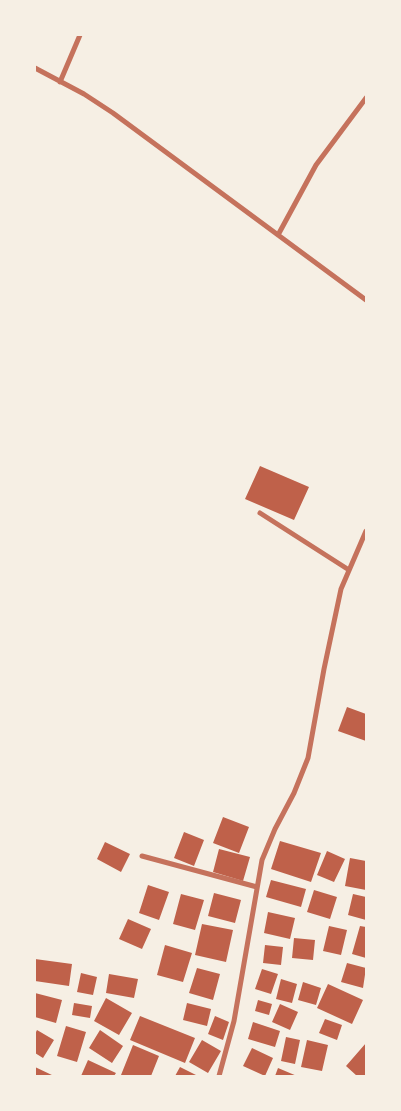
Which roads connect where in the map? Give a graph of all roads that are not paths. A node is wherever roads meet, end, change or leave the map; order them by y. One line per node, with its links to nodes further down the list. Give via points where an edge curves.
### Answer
1 (80, 35): 3 (street)
2 (35, 68): 3 (street)
3 (60, 82): 5 (street, via 113,113)
4 (366, 98): 5 (street, via 316,166)
5 (278, 236): 6 (street)
6 (366, 300)
7 (260, 513): 9 (street)
8 (366, 531): 9 (street)
9 (349, 570): 11 (street, via 331,632 308,758 262,860)
10 (142, 856): 11 (street)
11 (257, 887): 12 (street, via 234,1021)
12 (219, 1076)

